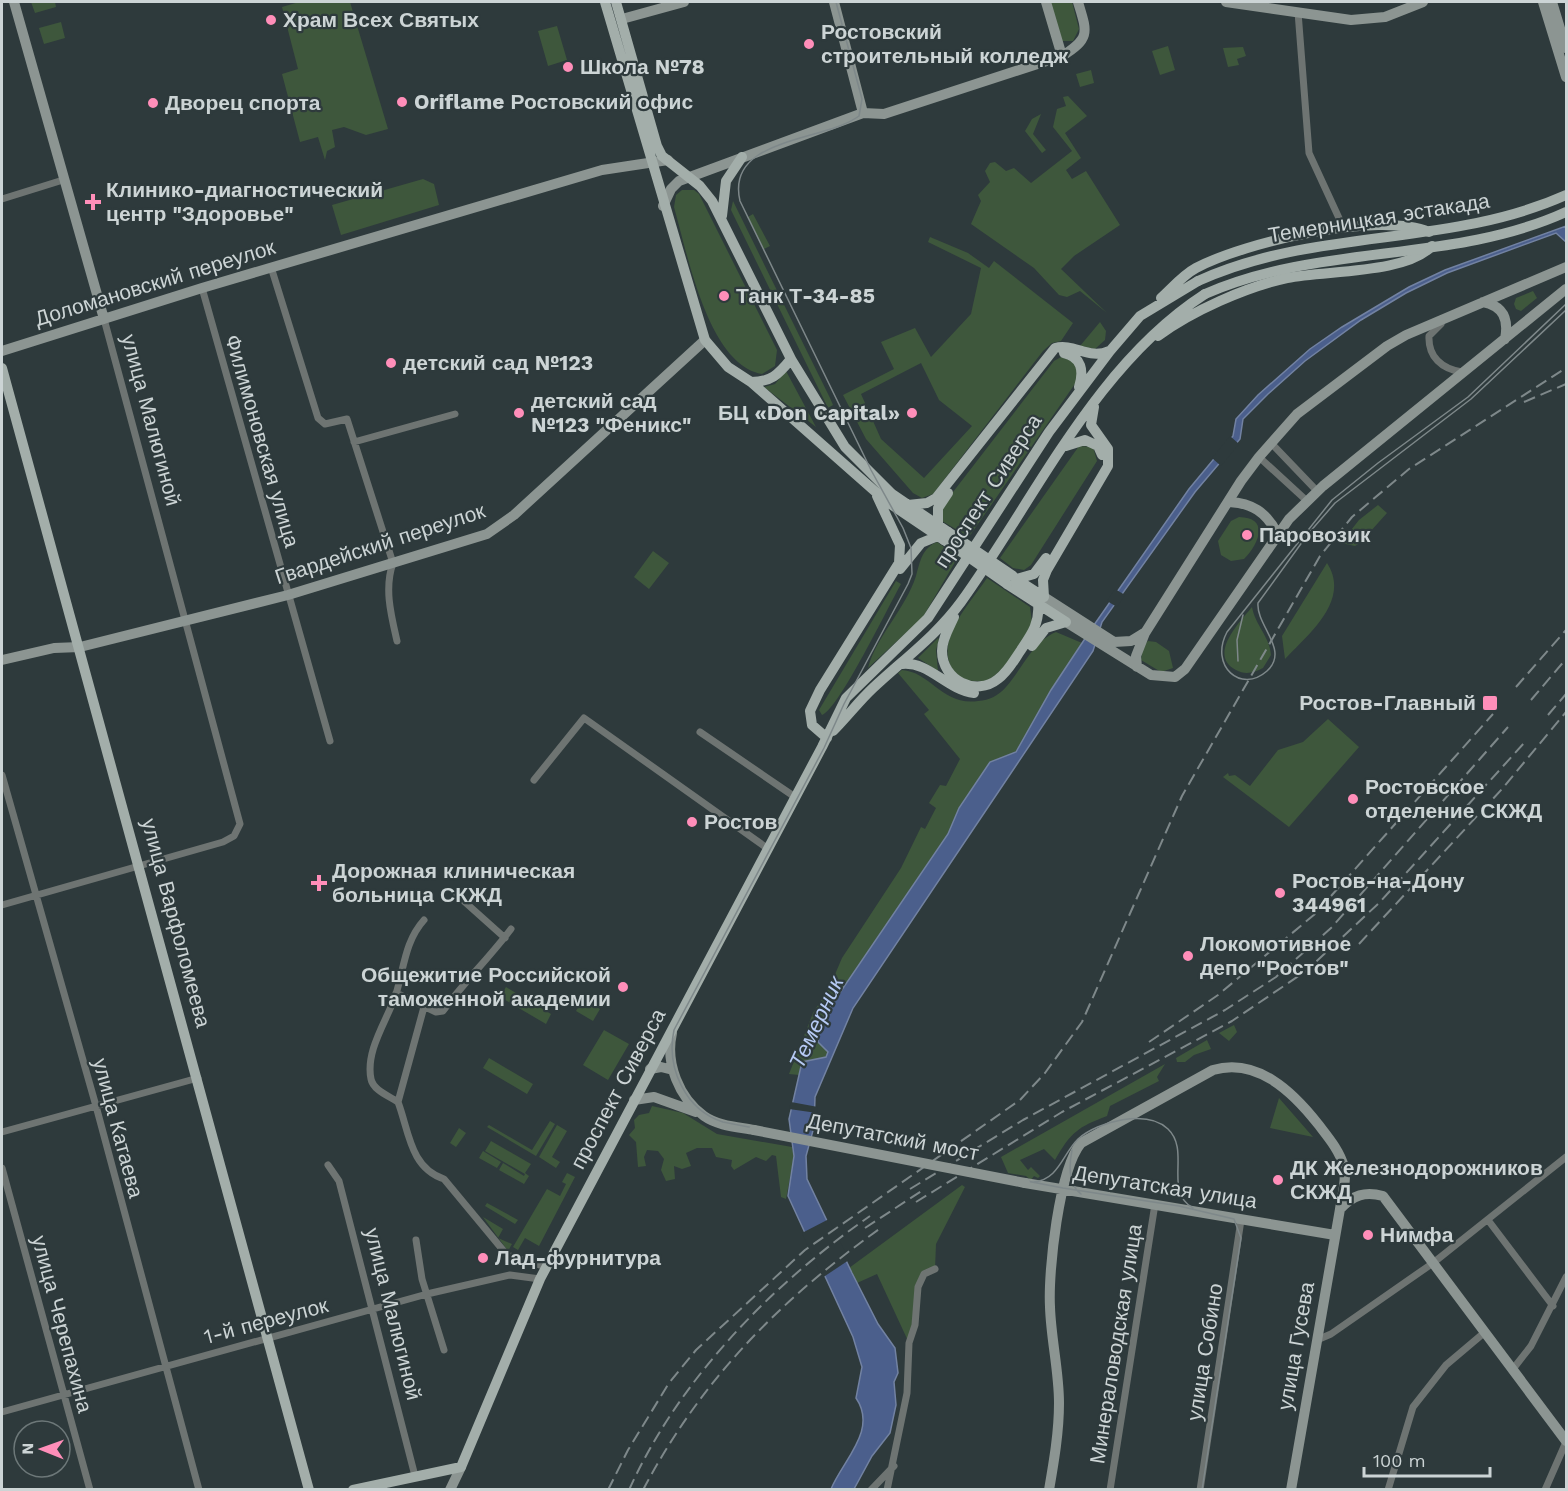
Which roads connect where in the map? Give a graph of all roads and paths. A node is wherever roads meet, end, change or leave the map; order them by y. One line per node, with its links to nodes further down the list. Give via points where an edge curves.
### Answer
1 (14, 2): 23 (street, улица Малюгиной)
2 (605, 2): 21 (main road)
3 (616, 2): 14 (main road)
4 (684, 2): 14 (street)
5 (834, 2): 18 (street)
6 (1046, 2): 16 (street)
7 (1078, 2): 16 (street, via 1084,38 1074,48)
8 (1227, 2): 12 (street)
9 (1423, 2): 13 (street, via 1384,17 1351,20)
10 (1543, 2): 17 (street)
11 (1552, 2): 15 (street)
12 (1280, 6): 13 (street)
13 (1298, 12): 29 (street, via 1309,153)
14 (622, 20): 20 (main road, via 657,146)
15 (1566, 48)
16 (1060, 50): 18 (street, via 884,114)
17 (1566, 77)
18 (863, 113): 19 (street)
19 (742, 157): 22 (street); 28 (main road, via 726,181)
20 (668, 160): 21 (street, Доломановский переулок); 22 (main road)
21 (651, 162): 26 (main road); 32 (street, Доломановский переулок, via 602,170)
22 (689, 177): 26 (street, via 673,186); 28 (main road, via 712,201)
23 (63, 180): 25 (street); 42 (street, улица Малюгиной)
24 (1566, 196): 30 (street, via 1500,220); 34 (main road, Темерницкая эстакада, bridge, via 1490,221 1266,255)
25 (2, 199)
26 (663, 206): 45 (main road)
27 (1566, 211): 31 (street, via 1503,231); 38 (main road, Темерницкая эстакада, bridge, via 1524,228 1482,238 1285,267)
28 (722, 219): 49 (main road)
29 (1344, 229): 30 (main road, via 1403,225); 41 (main road, via 1280,237 1210,261 1193,269)
30 (1430, 232): 31 (street, via 1426,239)
31 (1432, 246): 48 (main road, via 1420,257 1398,264 1298,276 1260,286 1210,305 1161,334)
32 (272, 267): 35 (street, Доломановский переулок); 56 (street, via 318,418 325,424 347,419)
33 (1566, 267): 37 (street)
34 (1198, 281): 41 (main road, проспект Сиверса)
35 (202, 288): 42 (street, Доломановский переулок); 69 (street, Филимоновская улица)
36 (1566, 289): 43 (street)
37 (1509, 291): 39 (street); 43 (street, via 1505,310 1511,317)
38 (1205, 294): 48 (main road, проспект Сиверса, via 1152,333)
39 (1483, 302): 40 (street); 44 (street, via 1502,311 1507,328)
40 (1453, 315): 51 (street, via 1432,332 1429,344 1439,362); 57 (street, via 1387,346 1297,414)
41 (1140, 316): 47 (main road, проспект Сиверса)
42 (104, 319): 46 (street, Доломановский переулок); 72 (street, улица Малюгиной)
43 (1528, 319): 44 (street)
44 (1505, 339): 51 (street)
45 (705, 340): 52 (main road, via 728,367); 67 (street, Гвардейский переулок, via 503,525 487,534)
46 (2, 351)
47 (1110, 351): 53 (main road, проспект Сиверса); 64 (main road, via 1097,355 1063,346 1055,348 936,498)
48 (1132, 357): 54 (main road, проспект Сиверса)
49 (791, 359): 52 (main road, via 779,375 766,382); 64 (main road, via 845,447 892,494)
50 (2, 368): 77 (main road, улица Варфоломеева)
51 (1462, 372): 61 (street)
52 (751, 382): 60 (main road)
53 (1077, 393): 66 (main road, via 1082,379 1080,363 1065,353 1054,356 942,500 938,508); 83 (main road, проспект Сиверса, via 928,618 846,698)
54 (1095, 402): 58 (main road, проспект Сиверса); 70 (main road, via 1091,425 1108,449 1108,466 1047,570)
55 (455, 414): 56 (street)
56 (354, 441): 67 (street)
57 (1271, 443): 59 (street); 61 (street)
58 (1065, 446): 68 (main road, via 1085,440 1095,444 1101,451 1101,464 1041,567 1028,577); 71 (main road, проспект Сиверса)
59 (1259, 457): 62 (street); 63 (street)
60 (875, 491): 66 (main road); 81 (main road, via 900,545 899,563)
61 (1317, 491): 62 (street)
62 (1307, 501): 65 (street)
63 (1229, 502): 65 (street, via 1253,506 1271,521); 74 (street)
64 (909, 505): 66 (main road)
65 (1277, 533): 80 (street, via 1185,669 1175,677 1163,678)
66 (942, 534): 68 (main road, bridge); 81 (main road, via 921,543 908,557)
67 (393, 563): 69 (street, Гвардейский переулок); 75 (street, via 388,578)
68 (1012, 580): 70 (main road)
69 (288, 595): 72 (street, Гвардейский переулок); 84 (street, Филимоновская улица)
70 (1041, 600): 71 (main road, via 1032,633 1003,675 986,686 974,687 954,679 942,652); 73 (main road)
71 (960, 602): 79 (main road, проспект Сиверса, via 929,640)
72 (184, 622): 77 (street, Гвардейский переулок); 89 (street, улица Малюгиной, via 240,824 234,836 223,842)
73 (1072, 623): 76 (street); 79 (main road, via 1046,628 1010,678 987,692 964,692 918,665)
74 (1144, 633): 76 (street, via 1125,643); 80 (street, via 1136,656)
75 (397, 641)
76 (1105, 643): 80 (street)
77 (80, 647): 78 (street, Гвардейский переулок, via 54,648); 89 (main road, улица Варфоломеева)
78 (2, 660)
79 (902, 664): 83 (main road, проспект Сиверса, via 858,702)
80 (1137, 667)
81 (815, 701): 83 (main road, via 810,720)
82 (700, 732): 87 (street)
83 (827, 738): 87 (main road, проспект Сиверса)
84 (330, 741)
85 (2, 775): 90 (street, улица Катаева)
86 (534, 780): 88 (street, via 584,718)
87 (795, 797): 88 (main road, проспект Сиверса)
88 (767, 848): 98 (main road, проспект Сиверса)
89 (140, 866): 90 (street); 101 (main road, улица Варфоломеева)
90 (35, 895): 92 (street); 104 (street, улица Катаева)
91 (457, 895): 95 (street)
92 (2, 904)
93 (423, 920): 96 (street, via 414,932)
94 (512, 929): 95 (street)
95 (505, 938): 97 (street, via 487,961 474,969 442,1011 437,1013)
96 (396, 993): 97 (street); 103 (street, via 370,1071 375,1088)
97 (424, 1007): 103 (street)
98 (673, 1029): 99 (main road, проспект Сиверса); 100 (street, via 669,1046)
99 (650, 1069): 100 (street); 102 (main road, проспект Сиверса)
100 (673, 1070): 105 (street, via 686,1097)
101 (198, 1078): 104 (street); 127 (main road, улица Варфоломеева)
102 (634, 1100): 105 (street, via 646,1096 660,1098); 119 (main road, проспект Сиверса)
103 (398, 1102): 119 (street, via 412,1147 428,1173 444,1179 509,1257)
104 (96, 1106): 106 (street); 130 (street, улица Катаева)
105 (704, 1116): 110 (street, Депутатский мост, bridge, via 723,1124)
106 (2, 1132)
107 (1566, 1157): 115 (street)
108 (328, 1165): 125 (street, улица Малюгиной, via 339,1181)
109 (2, 1168): 132 (street, улица Черепахина)
110 (1025, 1183): 111 (street, Депутатская улица)
111 (1063, 1190): 112 (street, Депутатская улица); 113 (street, улица Гусева, via 1074,1153 1088,1137 1220,1068 1253,1070 1276,1081 1296,1099 1334,1144 1344,1167); 145 (street, улица Гусева, via 1050,1293 1059,1403)
112 (1155, 1204): 114 (street, Депутатская улица); 146 (street, Минераловодская улица)
113 (1340, 1209): 116 (street, улица Гусева); 118 (street, via 1362,1194 1383,1196)
114 (1241, 1220): 116 (street, Депутатская улица); 147 (street, улица Собино)
115 (1488, 1220): 118 (street); 124 (street)
116 (1335, 1235): 128 (street, улица Гусева)
117 (416, 1240): 123 (street)
118 (1433, 1263): 126 (street); 128 (street)
119 (546, 1267): 122 (main road, проспект Сиверса)
120 (935, 1269): 135 (street, via 924,1275 918,1287 915,1325 909,1343 907,1393)
121 (1566, 1277): 124 (street)
122 (540, 1279): 123 (street, 1-й переулок, via 510,1275); 136 (main road, проспект Сиверса)
123 (428, 1294): 125 (street, 1-й переулок); 129 (street)
124 (1553, 1306): 131 (street, via 1532,1346)
125 (371, 1310): 127 (street, 1-й переулок); 137 (street, улица Малюгиной)
126 (1485, 1332): 131 (street); 149 (street, via 1446,1365 1418,1399 1405,1426)
127 (268, 1339): 130 (street, 1-й переулок); 140 (main road, улица Варфоломеева)
128 (1317, 1340): 148 (street, улица Гусева)
129 (444, 1350)
130 (166, 1365): 132 (street, 1-й переулок); 139 (street, улица Катаева)
131 (1513, 1369): 134 (street)
132 (65, 1394): 133 (street, 1-й переулок); 138 (street, улица Черепахина)
133 (2, 1412)
134 (1566, 1441): 150 (street)
135 (894, 1466): 143 (street); 144 (street)
136 (461, 1467): 137 (main road); 142 (street)
137 (415, 1476): 141 (main road)
138 (90, 1490)
139 (199, 1490)
140 (309, 1490)
141 (353, 1490)
142 (450, 1490)
143 (871, 1490)
144 (886, 1490)
145 (1049, 1490)
146 (1110, 1490)
147 (1200, 1490)
148 (1292, 1490)
149 (1388, 1490)
150 (1545, 1490)

